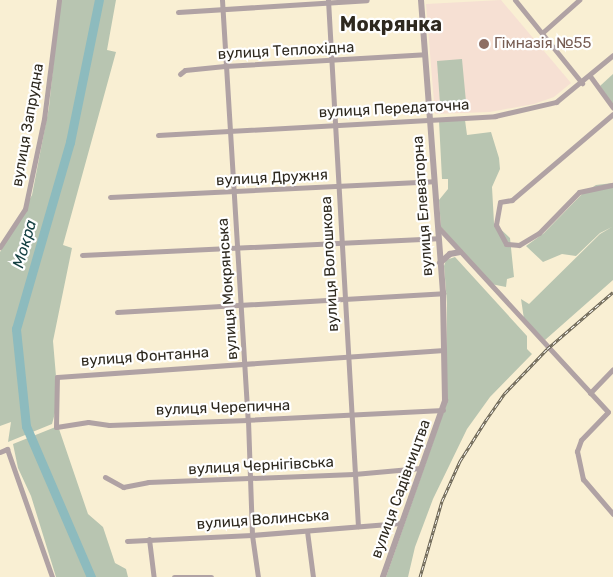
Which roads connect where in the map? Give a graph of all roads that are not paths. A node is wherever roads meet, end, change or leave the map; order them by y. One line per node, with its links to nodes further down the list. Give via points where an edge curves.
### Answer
1 (59, 0): 34 (street, вулиця Запрудна, via 44,119 25,210)
2 (222, 0): 8 (street, вулиця Мокрянська)
3 (367, 0): 7 (street)
4 (421, 0): 11 (street, вулиця Елеваторна)
5 (516, 0): 10 (street)
6 (579, 0): 10 (street)
7 (328, 2): 8 (street); 14 (street, вулиця Волошкова)
8 (223, 9): 9 (street); 16 (street, вулиця Мокрянська)
9 (178, 12)
10 (542, 32): 19 (street)
11 (425, 54): 14 (street, вулиця Теплохідна); 22 (street, вулиця Елеваторна)
12 (613, 55): 13 (street, вулиця Передаточна)
13 (608, 60): 15 (street); 18 (street, вулиця Передаточна)
14 (332, 61): 16 (street, вулиця Теплохідна); 23 (street, вулиця Волошкова)
15 (613, 64)
16 (225, 66): 17 (street, вулиця Теплохідна, via 185,70); 24 (street, вулиця Мокрянська)
17 (180, 74)
18 (590, 76): 19 (street, вулиця Передаточна); 20 (street)
19 (582, 83): 22 (street, вулиця Передаточна, via 556,102 537,108 495,116)
20 (613, 108)
21 (613, 114): 27 (street, via 512,200 500,202 495,214 496,225 506,244 519,245 539,233 579,192)
22 (430, 118): 23 (street, вулиця Передаточна); 26 (street, вулиця Елеваторна)
23 (336, 124): 24 (street, вулиця Передаточна); 28 (street, вулиця Волошкова)
24 (230, 131): 25 (street, вулиця Передаточна); 29 (street, вулиця Мокрянська)
25 (158, 135)
26 (434, 181): 28 (street, вулиця Дружня); 31 (street, вулиця Елеваторна)
27 (613, 185)
28 (339, 187): 29 (street, вулиця Дружня); 33 (street, вулиця Волошкова)
29 (234, 193): 30 (street, вулиця Дружня); 35 (street, вулиця Мокрянська)
30 (110, 197)
31 (438, 227): 32 (street, вулиця Елеваторна); 36 (street)
32 (438, 238): 33 (street); 38 (street, вулиця Елеваторна)
33 (342, 242): 35 (street); 40 (street, вулиця Волошкова)
34 (0, 247)
35 (237, 249): 37 (street); 41 (street, вулиця Мокрянська)
36 (460, 252): 38 (street, via 450,254); 48 (street)
37 (82, 255)
38 (440, 263): 39 (street, вулиця Елеваторна)
39 (443, 293): 40 (street); 43 (street, вулиця Елеваторна)
40 (345, 300): 41 (street); 44 (street, вулиця Волошкова)
41 (241, 306): 42 (street); 45 (street, вулиця Мокрянська)
42 (117, 312)
43 (444, 350): 44 (street, вулиця Фонтанна); 49 (street, вулиця Елеваторна)
44 (348, 356): 45 (street, вулиця Фонтанна); 50 (street, вулиця Волошкова)
45 (245, 363): 47 (street, вулиця Фонтанна); 51 (street, вулиця Мокрянська)
46 (613, 369): 48 (street)
47 (56, 377): 51 (street, вулиця Черепична, via 56,427 88,422 109,425)
48 (590, 393): 57 (street, via 608,412 581,440 577,451 579,469)
49 (443, 410): 50 (street, вулиця Черепична); 53 (street, вулиця Садівництва)
50 (351, 414): 51 (street, вулиця Черепична); 54 (street, вулиця Волошкова)
51 (248, 420): 56 (street, вулиця Мокрянська)
52 (0, 452): 64 (street, via 7,449)
53 (421, 468): 54 (street, вулиця Чернігівська); 58 (street, вулиця Садівництва)
54 (354, 474): 56 (street, вулиця Чернігівська); 59 (street, вулиця Волошкова)
55 (105, 477): 56 (street, вулиця Чернігівська, via 123,487 148,482)
56 (250, 479): 61 (street, вулиця Мокрянська)
57 (613, 514)
58 (401, 523): 59 (street, вулиця Волинська); 70 (street, вулиця Садівництва)
59 (358, 526): 60 (street, вулиця Волинська)
60 (307, 531): 61 (street, вулиця Волинська); 69 (street)
61 (252, 535): 62 (street, вулиця Волинська); 68 (street, вулиця Мокрянська)
62 (149, 539): 63 (street, вулиця Волинська); 65 (street)
63 (127, 541)
64 (52, 577)
65 (154, 577)
66 (174, 577): 67 (street)
67 (211, 577)
68 (258, 577)
69 (312, 577)
70 (383, 577)

